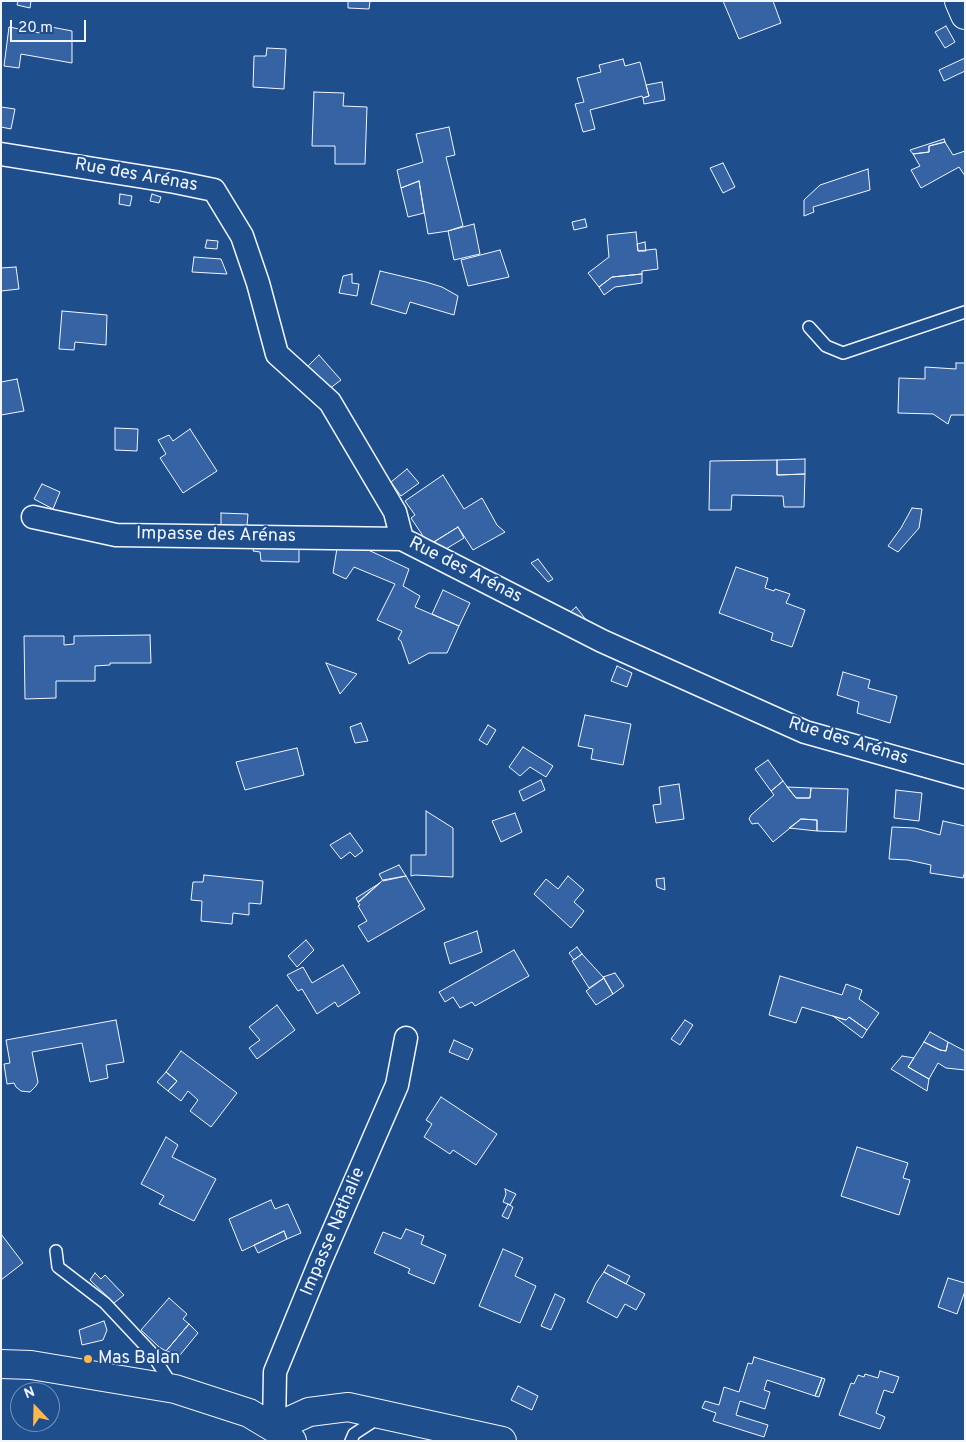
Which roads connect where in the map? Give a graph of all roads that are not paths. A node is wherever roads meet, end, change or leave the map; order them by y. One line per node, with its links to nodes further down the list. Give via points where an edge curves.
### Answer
1 (959, 1): 2 (main road)
2 (965, 15)
3 (1, 154): 7 (street, Rue des Arénas, via 214,190 242,236 277,354 330,402 395,512)
4 (965, 312): 5 (lane, via 843,352 826,346)
5 (809, 327)
6 (33, 517): 7 (street, Impasse des Arénas, via 116,535)
7 (402, 539): 8 (street, Rue des Arénas, via 602,641 805,732)
8 (965, 777)
9 (406, 1038): 14 (street, Impasse Nathalie, via 397,1085 274,1372)
10 (56, 1251): 12 (lane, via 58,1267 105,1303 150,1351)
11 (1, 1364): 12 (main road, via 31,1365)
12 (174, 1388): 14 (main road, via 249,1413)
13 (382, 1415): 14 (main road, via 348,1407 308,1412); 15 (lane, via 354,1434); 16 (main road)
14 (283, 1434)
15 (351, 1441)
16 (502, 1441)

